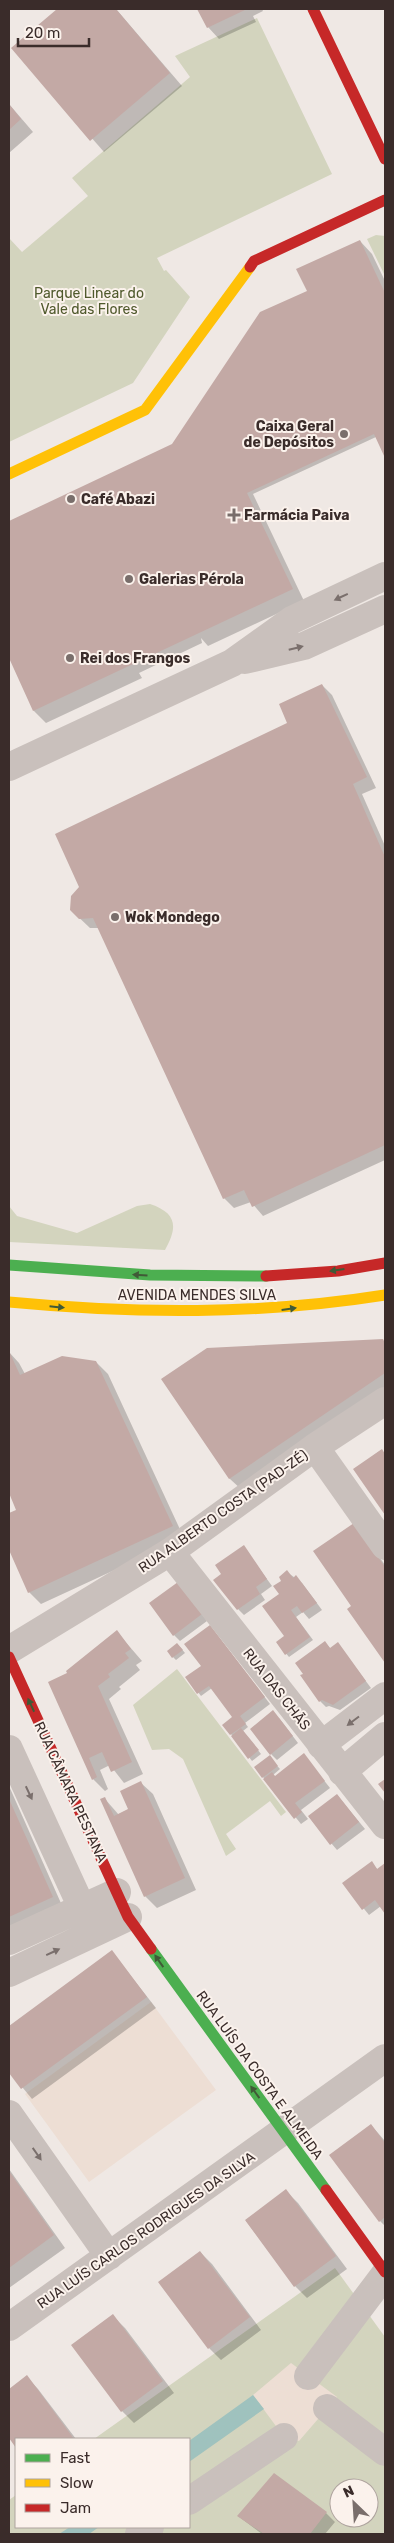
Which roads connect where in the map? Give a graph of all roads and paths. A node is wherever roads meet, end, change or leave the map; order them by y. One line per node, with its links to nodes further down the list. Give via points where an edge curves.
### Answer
1 (313, 9): 2 (street)
2 (385, 159)
3 (385, 200): 4 (street, via 254,261 145,410)
4 (9, 474)
5 (385, 576): 7 (street, one-way to 7, via 292,620)
6 (385, 609): 7 (street, one-way to 6, via 304,646)
7 (232, 663): 8 (street)
8 (11, 767)
9 (385, 1263): 10 (street, AVENIDA MENDES SILVA, one-way to 10, via 268,1278 151,1276)
10 (9, 1265)
11 (385, 1295): 12 (street, AVENIDA MENDES SILVA, one-way to 11, via 86,1310 215,1313 280,1310)
12 (9, 1302)
13 (385, 1401): 14 (street, RUA ALBERTO COSTA (PAD-ZÉ))
14 (315, 1447): 15 (street); 16 (street, RUA ALBERTO COSTA (PAD-ZÉ))
15 (385, 1546)
16 (170, 1552): 17 (street, RUA ALBERTO COSTA (PAD-ZÉ)); 21 (street, RUA DAS CHÃS)
17 (9, 1650)
18 (9, 1657): 25 (street, RUA CÂMARA PESTANA, one-way to 18)
19 (385, 1696): 21 (street, one-way to 21)
20 (385, 1736): 23 (street)
21 (321, 1745): 23 (street, RUA DAS CHÃS)
22 (9, 1749): 26 (street, one-way to 26)
23 (342, 1772): 24 (street, RUA DAS CHÃS)
24 (385, 1825)
25 (117, 1892): 26 (street); 27 (street, RUA LUÍS DA COSTA E ALMEIDA)
26 (82, 1908): 28 (street)
27 (128, 1917): 29 (street, one-way to 27); 32 (street, RUA LUÍS DA COSTA E ALMEIDA, one-way to 27)
28 (9, 1941)
29 (9, 1973)
30 (385, 2058): 32 (street, RUA LUÍS CARLOS RODRIGUES DA SILVA)
31 (9, 2114): 33 (street, one-way to 33)
32 (283, 2132): 33 (street, RUA LUÍS CARLOS RODRIGUES DA SILVA); 34 (street, RUA LUÍS DA COSTA E ALMEIDA)
33 (109, 2256): 35 (street, RUA LUÍS CARLOS RODRIGUES DA SILVA)
34 (385, 2273): 36 (street)
35 (9, 2327)
36 (308, 2376)
37 (327, 2408): 39 (street)
38 (284, 2437): 40 (street)
39 (385, 2452)
40 (190, 2500)

